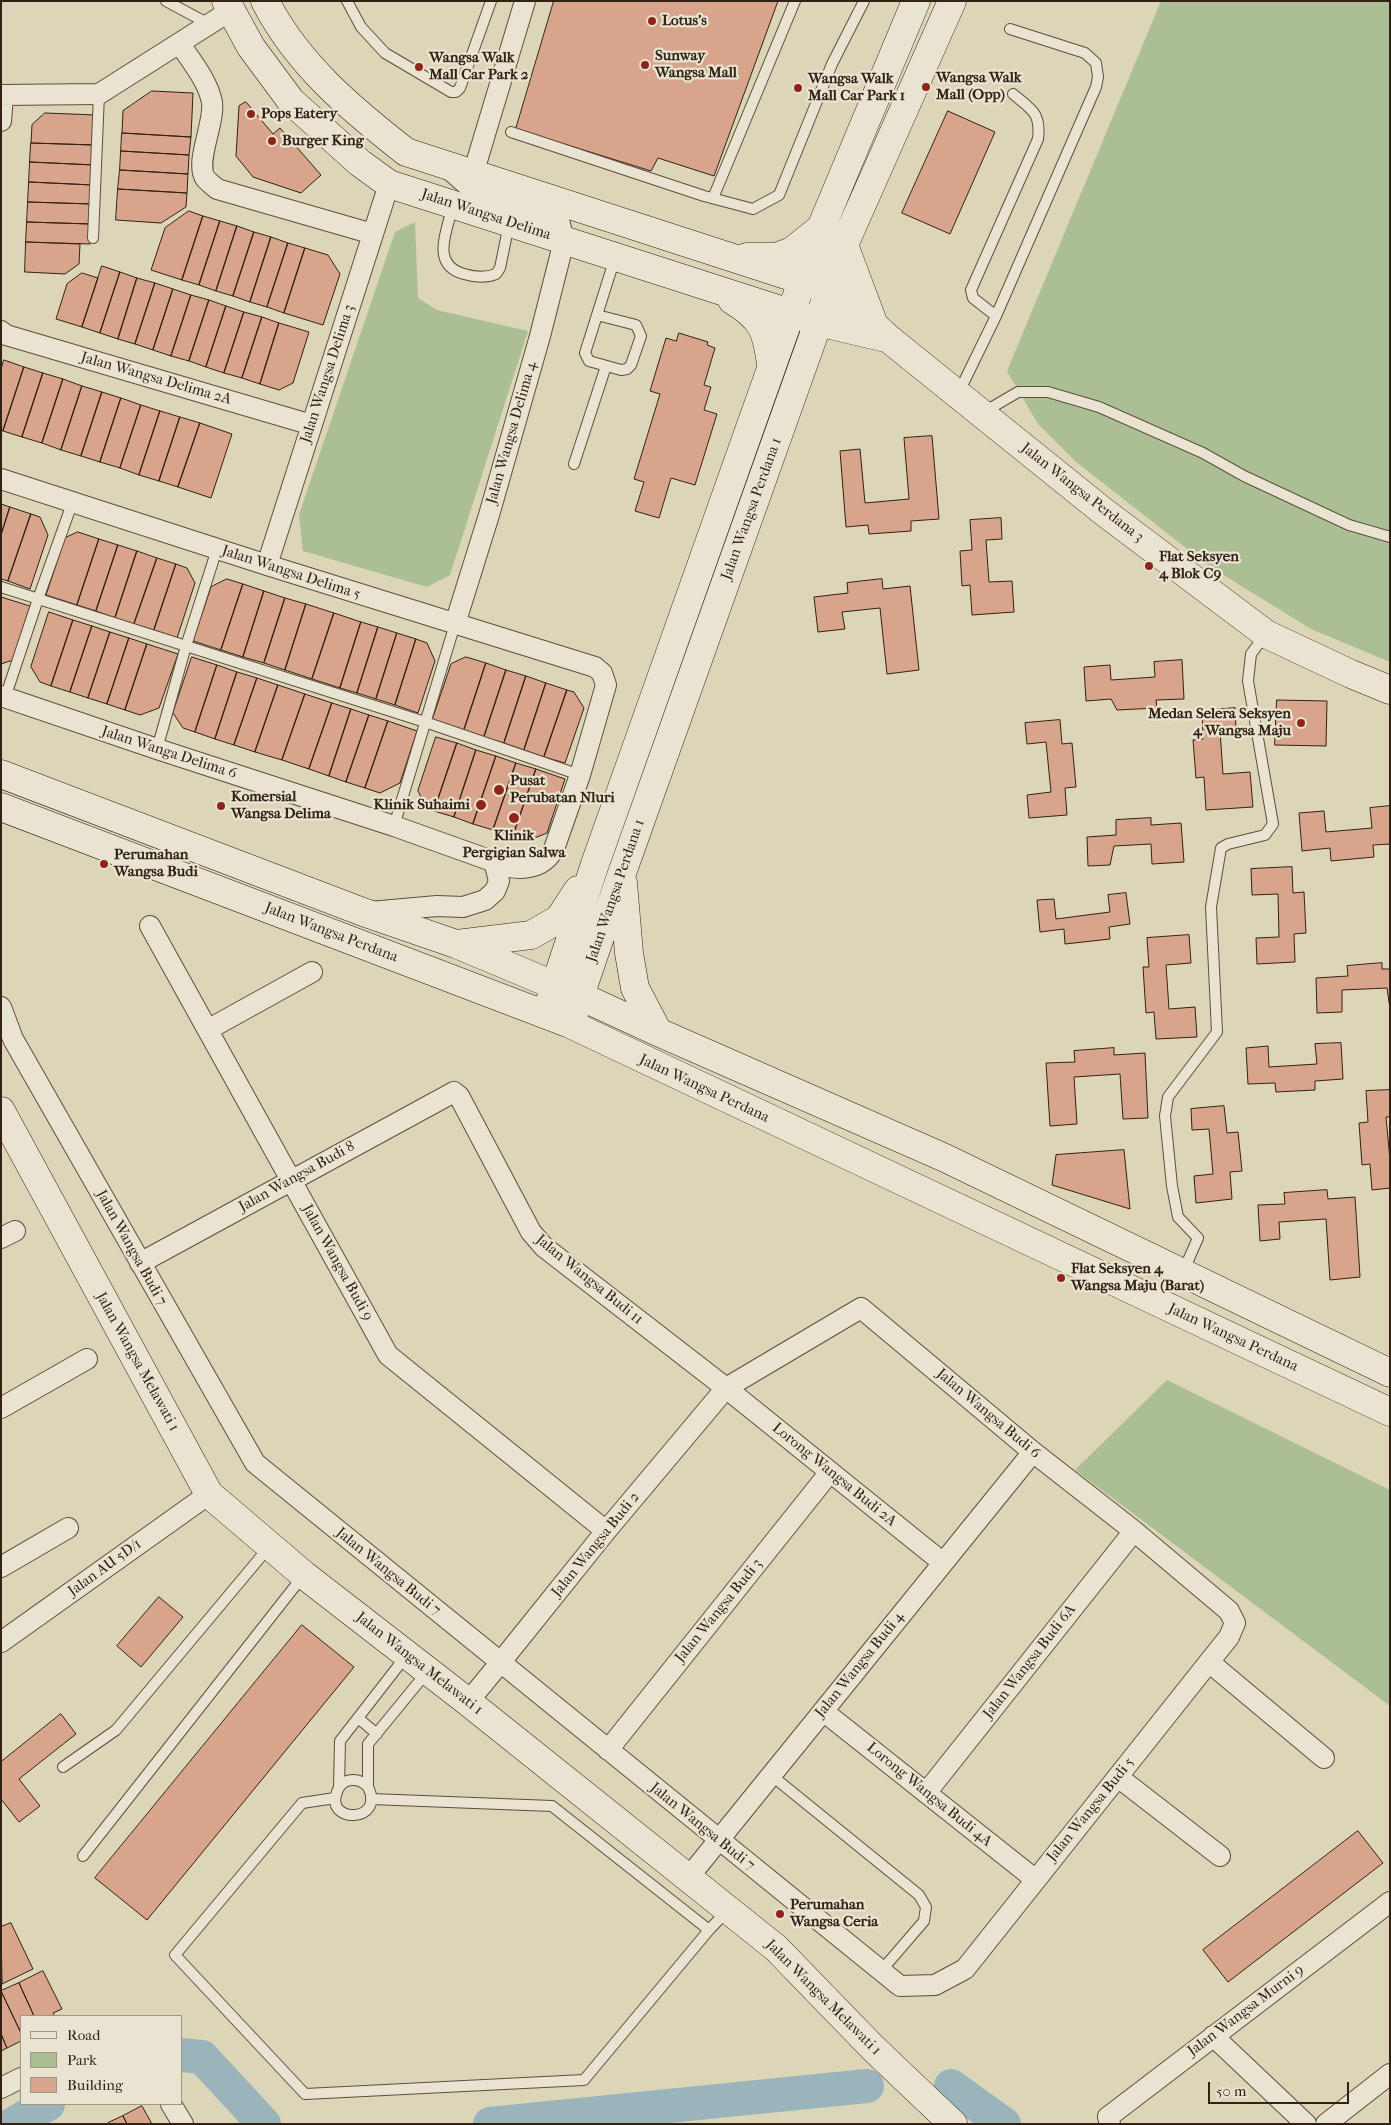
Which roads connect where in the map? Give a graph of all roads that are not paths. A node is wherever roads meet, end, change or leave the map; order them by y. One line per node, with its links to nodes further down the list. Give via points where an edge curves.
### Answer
1 (166, 1): 10 (lane)
2 (265, 1): 18 (street, via 275,20 314,72 355,112 406,152)
3 (347, 1): 4 (lane, via 362,27 385,53 456,92)
4 (491, 1)
5 (525, 1): 19 (street)
6 (795, 1): 21 (lane)
7 (864, 1): 21 (lane, via 832,64 779,195 752,209)
8 (916, 1): 24 (street, Jalan Wangsa Perdana 1)
9 (952, 1): 28 (street, Jalan Wangsa Perdana 1)
10 (221, 12): 12 (street); 20 (street, Jalan Wangsa Delima, via 291,101 348,153)
11 (1010, 29): 36 (lane, via 1085,53 1096,63 1098,77)
12 (180, 44): 13 (street); 25 (street, via 212,102 212,120 202,166 206,178 217,188)
13 (99, 94): 15 (street); 26 (lane)
14 (1013, 94): 36 (lane, via 1033,112 1040,124 1038,140 971,290 973,298)
15 (2, 95): 16 (street)
16 (1, 121)
17 (511, 132): 21 (lane)
18 (442, 164): 19 (street); 27 (street, via 475,192 551,212 559,220)
19 (473, 174): 30 (street)
20 (389, 184): 22 (street, Jalan Wangsa Delima); 25 (street, Jalan Wangsa Delima 3)
21 (713, 198)
22 (454, 206): 23 (street, Jalan Wangsa Delima); 23 (lane, via 443,253 449,266 459,273 474,277 496,274)
23 (509, 224): 27 (street, Jalan Wangsa Delima)
24 (821, 228): 30 (street, via 792,251 776,257); 31 (street, Jalan Wangsa Perdana 1)
25 (373, 234): 44 (street, Jalan Wangsa Delima 3)
26 (93, 238)
27 (564, 241): 29 (street, Jalan Wangsa Delima); 53 (street, Jalan Wangsa Delima 4, via 494,498)
28 (844, 245): 33 (street, Jalan Wangsa Perdana 1); 39 (street)
29 (616, 257): 32 (street, Jalan Wangsa Delima); 35 (lane)
30 (733, 257): 31 (street)
31 (802, 280): 33 (street); 34 (street, Jalan Wangsa Perdana 1)
32 (713, 288): 34 (street, Jalan Wangsa Delima); 40 (street, via 749,310 761,324 768,342)
33 (829, 289): 37 (street, Jalan Wangsa Perdana 1); 39 (street, Jalan Wangsa Perdana 3)
34 (790, 313): 37 (street, Jalan Wangsa Delima); 40 (street, Jalan Wangsa Perdana 1)
35 (597, 315): 41 (lane, via 586,358); 41 (lane, via 636,325 641,336 627,369)
36 (996, 316): 42 (lane)
37 (818, 322): 39 (street, Jalan Wangsa Perdana 3); 66 (street, Jalan Wangsa Perdana 1)
38 (1, 331): 44 (street, Jalan Wangsa Delima 2A)
39 (882, 332): 42 (street, Jalan Wangsa Perdana 3)
40 (771, 365): 65 (street, Jalan Wangsa Perdana 1)
41 (606, 366): 45 (lane)
42 (958, 394): 43 (street, Jalan Wangsa Perdana 3)
43 (982, 413): 48 (lane, via 1018,392 1048,392 1099,407 1203,453 1349,525); 54 (street, Jalan Wangsa Perdana 3, via 1104,512)
44 (312, 425): 50 (street, Jalan Wangsa Delima 3)
45 (574, 464)
46 (1, 479): 47 (street, Jalan Wangsa Delima 5)
47 (73, 501): 49 (street, Jalan Wangsa Delima 5); 52 (lane)
48 (1390, 537)
49 (218, 549): 50 (street, Jalan Wangsa Delima 5); 55 (lane)
50 (267, 565): 53 (street, Jalan Wangsa Delima 5)
51 (1, 587): 52 (lane)
52 (38, 599): 55 (lane); 57 (lane)
53 (455, 624): 58 (lane); 61 (street, Jalan Wangsa Delima 5, via 583,663 602,673 606,685)
54 (1266, 634): 56 (street, Jalan Wangsa Perdana 3); 82 (lane, via 1251,654 1248,681 1273,824 1265,835 1221,848 1211,907 1217,1032 1168,1097 1165,1106 1178,1217 1198,1238)
55 (186, 646): 58 (lane); 59 (lane)
56 (1390, 690)
57 (3, 697): 59 (street, Jalan Wanga Delima 6)
58 (425, 722): 61 (lane); 63 (lane)
59 (157, 749): 63 (street, Jalan Wanga Delima 6)
60 (1, 774): 67 (street, Jalan Wangsa Perdana)
61 (580, 775): 64 (street, Jalan Wanga Delima 6, via 548,859 524,870)
62 (1, 807): 74 (street, Jalan Wangsa Perdana)
63 (394, 826): 64 (street, Jalan Wanga Delima 6)
64 (494, 861): 67 (street, via 499,881 495,891 485,900 463,907)
65 (595, 864): 69 (street, via 559,919 531,935); 71 (street, Jalan Wangsa Perdana 1)
66 (622, 872): 72 (street, Jalan Wangsa Perdana 1); 77 (street, via 635,988)
67 (363, 912): 69 (street, Jalan Wangsa Perdana)
68 (150, 926): 76 (street, Jalan Wangsa Budi 9)
69 (456, 944): 71 (street, Jalan Wangsa Perdana)
70 (312, 972): 76 (street)
71 (555, 986): 72 (street, Jalan Wangsa Perdana); 74 (street, Jalan Wangsa Perdana 1)
72 (580, 996): 75 (street, Jalan Wangsa Perdana 1); 77 (street, Jalan Wangsa Perdana)
73 (1, 1007): 81 (street, Jalan Wangsa Budi 7, via 14,1038)
74 (545, 1015): 75 (street, Jalan Wangsa Perdana)
75 (570, 1024): 87 (street, Jalan Wangsa Perdana)
76 (209, 1029): 80 (street, Jalan Wangsa Budi 9)
77 (658, 1032): 82 (street, Jalan Wangsa Perdana, via 945,1158)
78 (454, 1092): 80 (street, Jalan Wangsa Budi 8); 85 (street, Jalan Wangsa Budi 11, via 536,1239)
79 (1, 1111): 90 (street, Jalan Wangsa Melawati 1)
80 (290, 1180): 81 (street, Jalan Wangsa Budi 8); 92 (street, Jalan Wangsa Budi 9, via 388,1355)
81 (140, 1263): 101 (street, Jalan Wangsa Budi 7, via 255,1463)
82 (1182, 1274): 84 (street, Jalan Wangsa Perdana)
83 (87, 1359): 86 (street)
84 (1390, 1373)
85 (726, 1388): 88 (street, Jalan Wangsa Budi 6, via 862,1308); 89 (street, Lorong Wangsa Budi 2A); 92 (street, Jalan Wangsa Budi 2)
86 (1, 1408)
87 (1390, 1412)
88 (1033, 1452): 93 (street, Jalan Wangsa Budi 6); 95 (street, Jalan Wangsa Budi 4)
89 (830, 1472): 95 (street, Lorong Wangsa Budi 2A); 107 (street, Jalan Wangsa Budi 3)
90 (209, 1494): 94 (street, Jalan Wangsa Melawati 1); 99 (street, Jalan AU 5D/1)
91 (68, 1528): 96 (street)
92 (606, 1531): 101 (street, Jalan Wangsa Budi 2)
93 (1134, 1532): 98 (street, Jalan Wangsa Budi 6, via 1229,1611); 114 (street, Jalan Wangsa Budi 6A)
94 (270, 1546): 97 (street, Jalan Wangsa Melawati 1); 109 (lane, via 116,1730)
95 (942, 1562): 104 (street, Jalan Wangsa Budi 4)
96 (1, 1568)
97 (304, 1575): 102 (street, Jalan Wangsa Melawati 1); 118 (lane)
98 (1235, 1623): 100 (street, Jalan Wangsa Budi 5, via 1229,1637)
99 (1, 1642)
100 (1209, 1662): 108 (street); 111 (street, Jalan Wangsa Budi 5)
101 (500, 1663): 103 (street, Jalan Wangsa Budi 2); 107 (street, Jalan Wangsa Budi 7)
102 (424, 1675): 103 (street, Jalan Wangsa Melawati 1); 105 (lane); 106 (lane)
103 (468, 1702): 120 (street, Jalan Wangsa Melawati 1)
104 (823, 1711): 110 (street, Jalan Wangsa Budi 4); 114 (street, Lorong Wangsa Budi 4A)
105 (358, 1718): 106 (lane); 112 (lane, via 340,1741)
106 (377, 1734): 113 (lane, via 368,1744)
107 (608, 1750): 117 (street, Jalan Wangsa Budi 7)
108 (1324, 1758)
109 (63, 1767)
110 (771, 1775): 117 (street, Jalan Wangsa Budi 4); 125 (lane, via 919,1895 926,1908 924,1920)
111 (1118, 1777): 119 (street); 121 (street, Jalan Wangsa Budi 5)
112 (339, 1787): 113 (lane, via 354,1780); 115 (lane)
113 (368, 1787): 116 (lane)
114 (926, 1793): 121 (street, Lorong Wangsa Budi 4A)
115 (335, 1798): 116 (lane, via 344,1814 356,1816 367,1810); 124 (lane, via 302,1803 175,1954 305,2094 584,2080)
116 (371, 1799): 124 (lane, via 552,1806)
117 (718, 1840): 120 (street, Jalan Wangsa Budi 4); 125 (street, Jalan Wangsa Budi 7)
118 (83, 1856)
119 (1220, 1856)
120 (688, 1878): 123 (street, Jalan Wangsa Melawati 1)
121 (1036, 1880): 126 (street, Jalan Wangsa Budi 5, via 965,1969)
122 (1390, 1902): 127 (street, Jalan Wangsa Murni 9)
123 (728, 1909): 124 (lane); 133 (street, Jalan Wangsa Melawati 1, via 776,1948)
124 (709, 1930)
125 (881, 1971): 126 (street, Jalan Wangsa Budi 7, via 900,1986)
126 (935, 1985)
127 (1213, 2036): 134 (street, Jalan Wangsa Murni 9, via 1108,2117); 135 (street)
128 (1390, 2074): 136 (street)
129 (20, 2078): 130 (street)
130 (1, 2088)
131 (172, 2105): 132 (street)
132 (183, 2124)
133 (952, 2124)
134 (1110, 2124)
135 (1306, 2124)
136 (1326, 2124)

